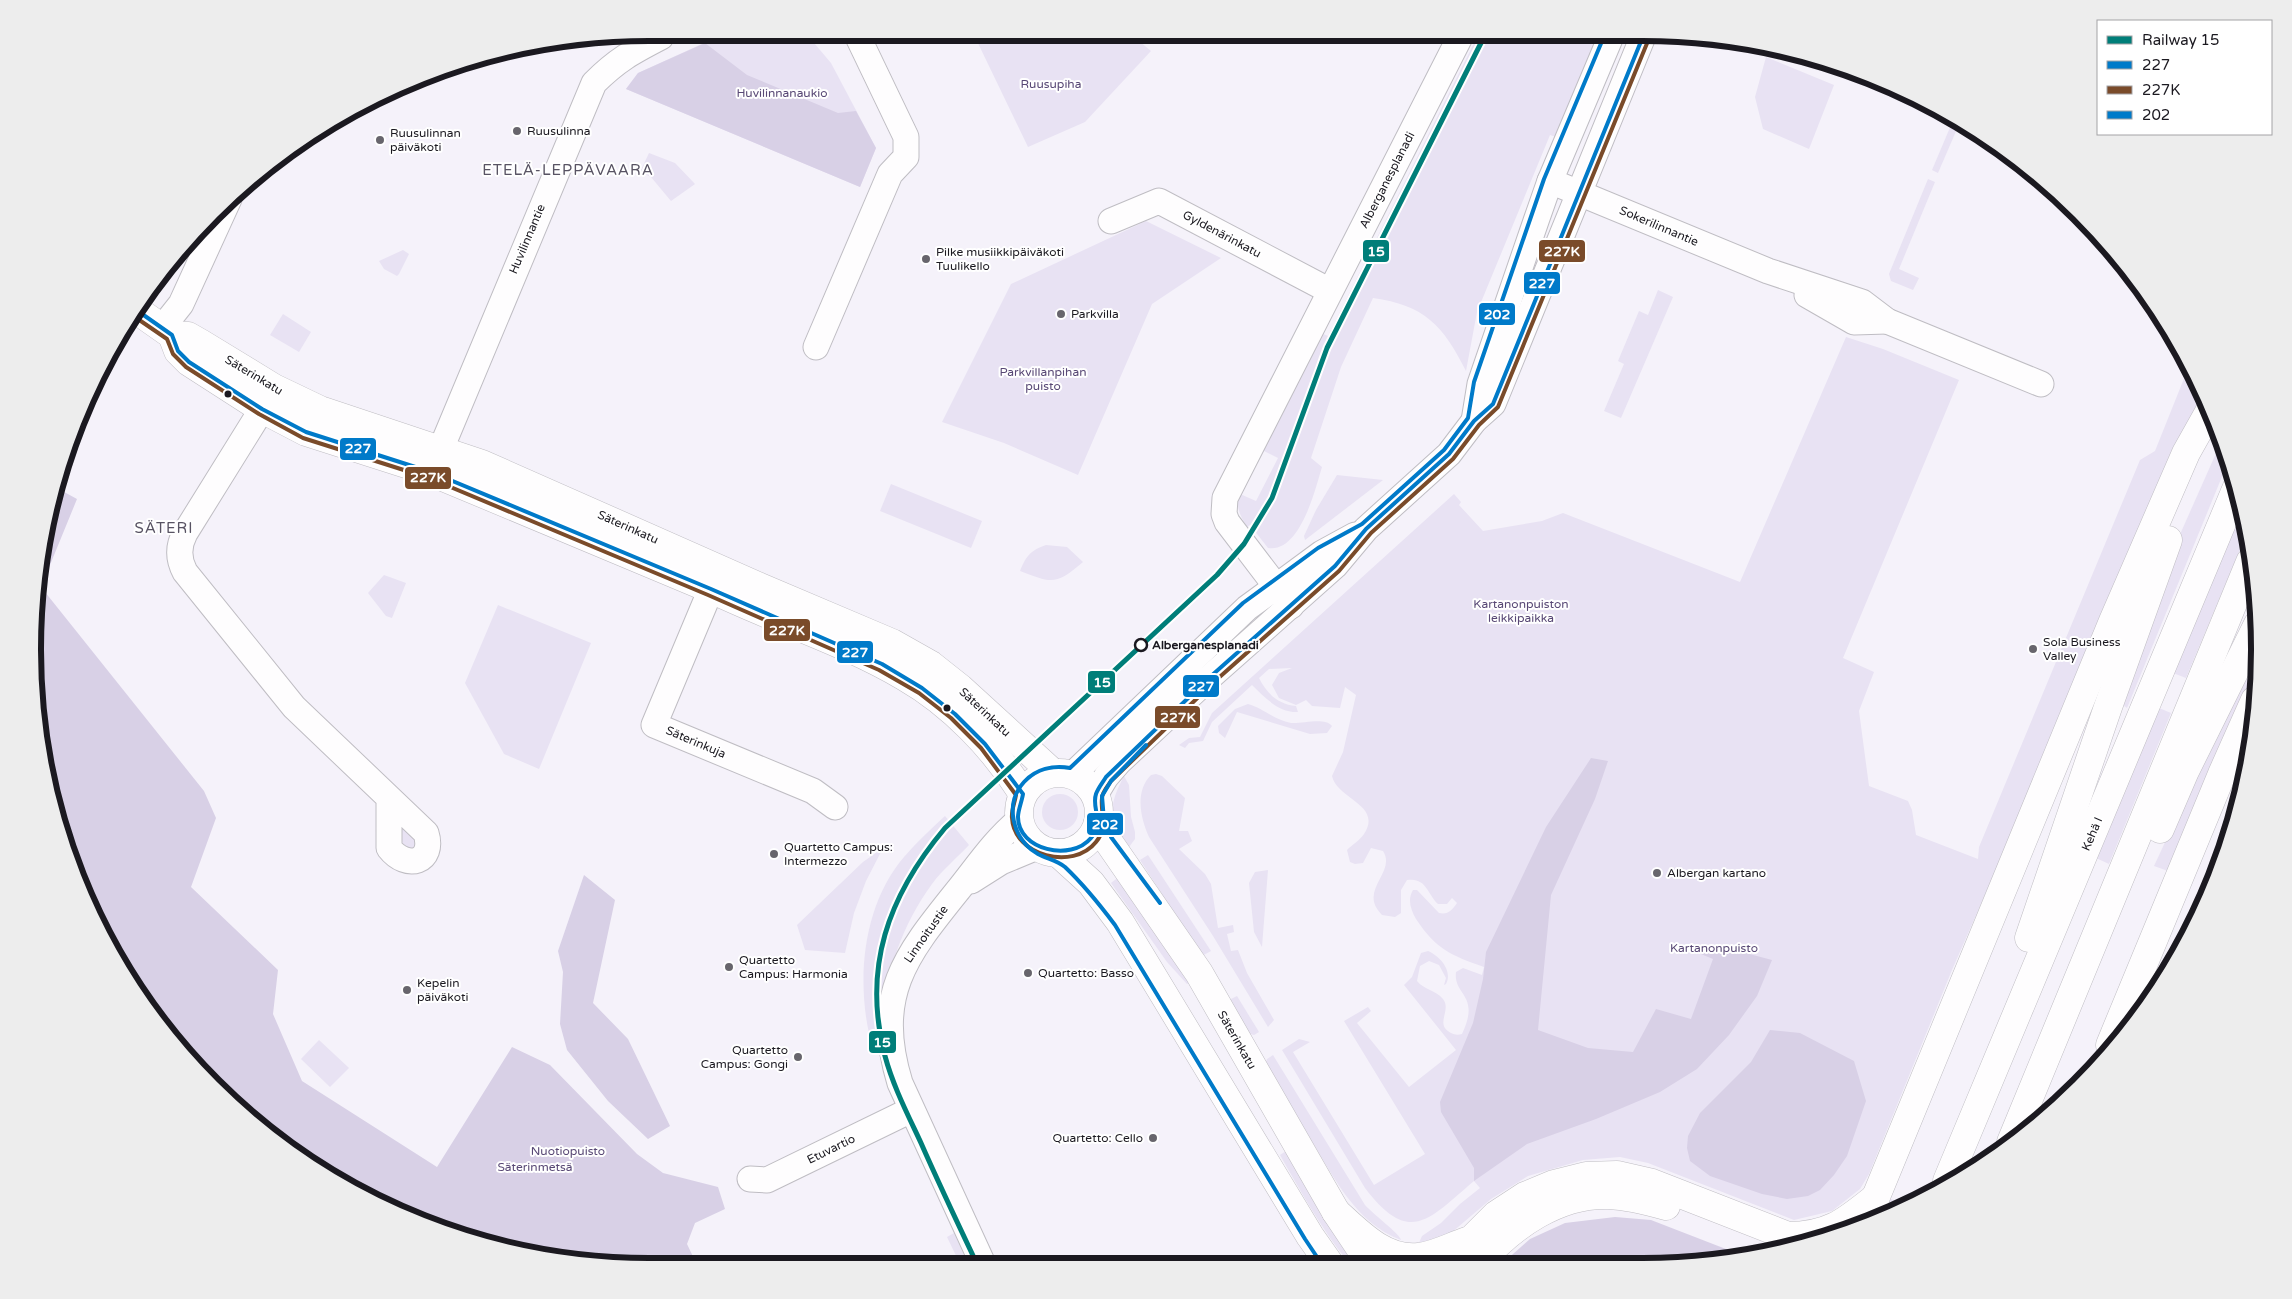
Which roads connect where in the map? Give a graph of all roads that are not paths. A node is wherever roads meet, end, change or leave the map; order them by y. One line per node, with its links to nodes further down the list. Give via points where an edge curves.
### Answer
1 (655, 41): 19 (street, Huvilinnantie, via 620,58 594,83)
2 (860, 41): 13 (street, via 906,137 906,157 890,174)
3 (1458, 41): 10 (street, Alberganesplanadi)
4 (1609, 41): 6 (street)
5 (1641, 41): 7 (street)
6 (1550, 181): 7 (street, Sokerilinnantie); 17 (street, via 1480,384)
7 (1579, 193): 14 (street, Sokerilinnantie, via 1768,271 1854,322 1887,321); 17 (street, via 1493,404)
8 (221, 217): 12 (street)
9 (1111, 221): 10 (street, Gyldenärinkatu, via 1159,201)
10 (1330, 291): 23 (street, Alberganesplanadi, via 1224,504 1227,522)
11 (143, 314): 12 (main road, Säterinkatu)
12 (167, 331): 15 (main road, Säterinkatu, via 188,336 202,344)
13 (816, 347)
14 (2041, 384)
15 (268, 399): 19 (main road, Säterinkatu, via 320,410); 29 (street, via 183,537 179,549 182,566 294,707)
16 (2205, 419): 42 (main road, via 2186,453 2117,612)
17 (1474, 421): 23 (street, via 1449,454 1366,529 1322,553)
18 (2210, 433): 36 (main road, via 2202,461 2163,550 2108,707 2037,919)
19 (436, 461): 22 (main road, Säterinkatu, via 482,464)
20 (2232, 499): 36 (main road, Kehä I)
21 (2246, 571): 35 (main road)
22 (716, 578): 26 (main road, Säterinkatu, via 760,587 892,642 931,665); 27 (main road, Säterinkatu, via 751,608 863,655 906,677 941,702 980,740 1009,771); 30 (street, Säterinkuja, via 654,725 813,791)
23 (1284, 596): 26 (street, via 1247,608); 28 (street, via 1119,762)
24 (2250, 639): 35 (main road, via 2185,771 2135,885)
25 (2247, 718): 37 (main road)
26 (1062, 774): 27 (main road, via 1036,780); 28 (main road, via 1085,782)
27 (1023, 794): 31 (main road)
28 (1095, 795): 32 (main road)
29 (389, 800)
30 (835, 807)
31 (1019, 820): 33 (main road, via 1026,835); 34 (street, Linnoitustie, via 989,849)
32 (1098, 822): 33 (main road, via 1090,839 1075,850); 43 (main road, Säterinkatu, via 1199,973)
33 (1048, 850): 34 (street, Linnoitustie, via 1001,862); 49 (main road, via 1091,883 1120,922)
34 (960, 887): 38 (street, Linnoitustie, via 908,956 896,986 890,1019 893,1060)
35 (2084, 965): 39 (main road)
36 (2015, 996): 40 (main road, Kehä I, via 1993,1069)
37 (2116, 1031)
38 (911, 1110): 41 (street, Etuvartio, via 767,1180); 48 (street, Linnoitustie)
39 (2016, 1129)
40 (1950, 1174)
41 (750, 1179)
42 (1871, 1209): 44 (main road)
43 (1336, 1212): 47 (main road, via 1373,1245 1409,1256); 50 (main road, Säterinkatu)
44 (1849, 1221)
45 (1803, 1236): 47 (main road, via 1788,1236 1652,1183 1617,1176 1586,1176 1525,1196 1496,1215)
46 (1762, 1246): 47 (main road, via 1678,1210 1641,1199 1608,1195 1574,1199 1543,1211)
47 (1476, 1251): 51 (main road)
48 (979, 1258)
49 (1325, 1258)
50 (1367, 1258)
51 (1459, 1258)

